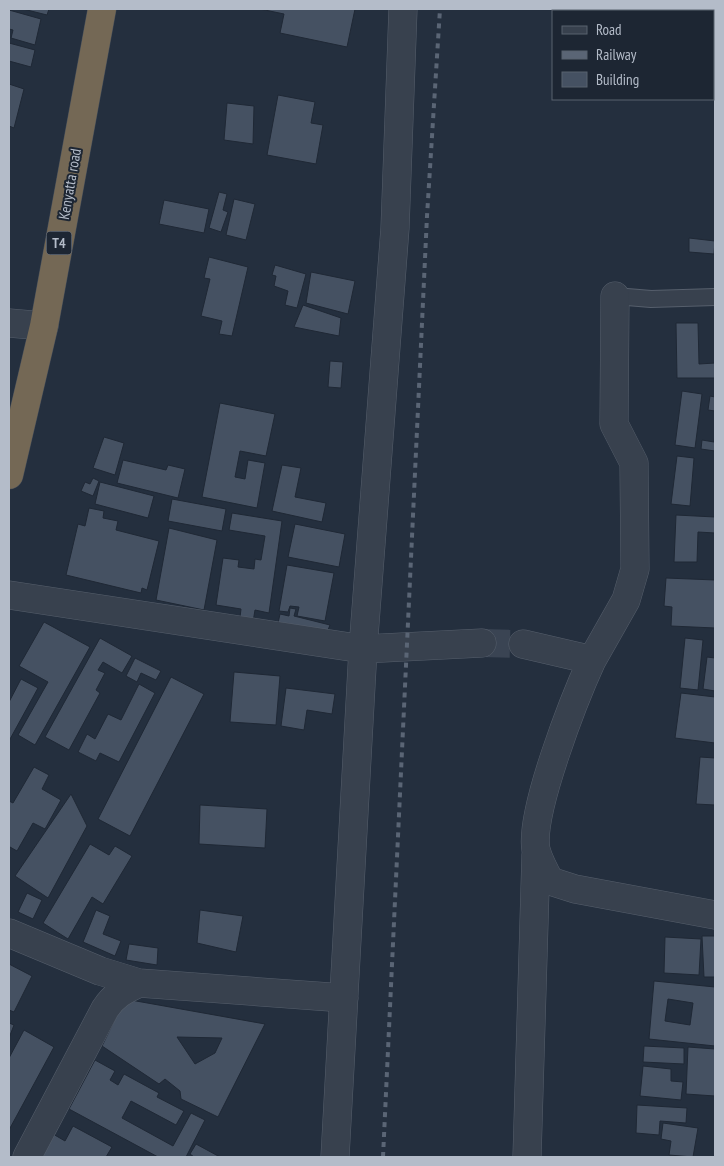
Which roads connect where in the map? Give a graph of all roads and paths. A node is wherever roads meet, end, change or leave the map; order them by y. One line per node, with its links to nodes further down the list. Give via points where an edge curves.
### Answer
1 (102, 9): 6 (highway, Kenyatta road / T4)
2 (403, 9): 11 (street, via 395,228)
3 (615, 296): 4 (lane, via 651,299); 12 (street, via 614,424 634,463 635,569 626,600)
4 (715, 297)
5 (9, 323): 6 (street)
6 (44, 326): 7 (highway, Kenyatta road / T4)
7 (9, 475)
8 (9, 595): 11 (street)
9 (482, 644): 11 (street)
10 (523, 644): 12 (street)
11 (363, 649): 17 (street)
12 (592, 660): 13 (street, via 574,699 538,813)
13 (536, 849): 14 (street, via 550,882); 20 (street)
14 (715, 916)
15 (9, 933): 16 (street)
16 (138, 983): 17 (street); 18 (street, via 113,997 105,1008)
17 (344, 998): 19 (street)
18 (27, 1157)
19 (335, 1157)
20 (527, 1157)

